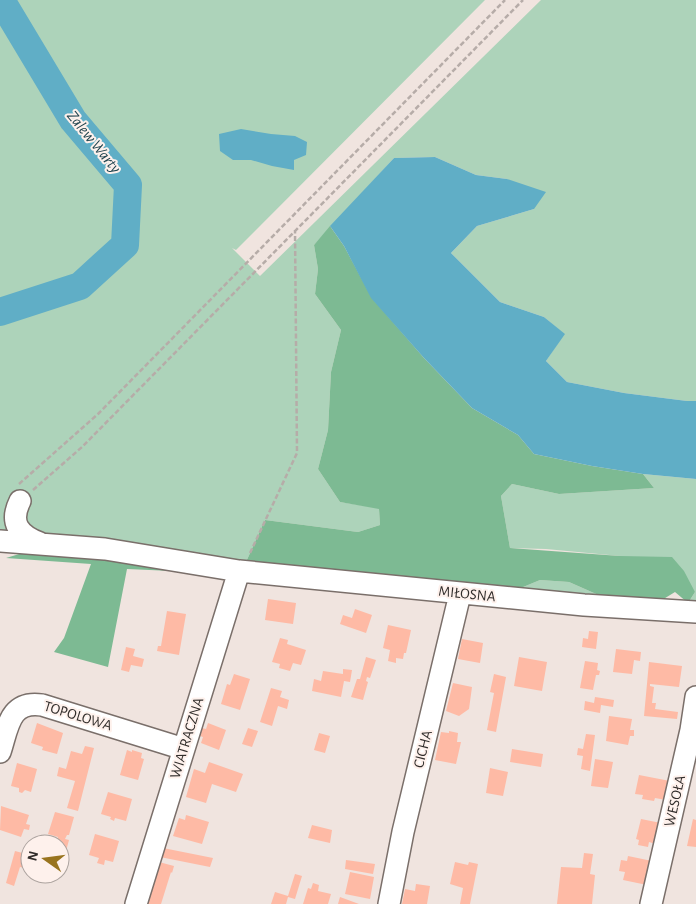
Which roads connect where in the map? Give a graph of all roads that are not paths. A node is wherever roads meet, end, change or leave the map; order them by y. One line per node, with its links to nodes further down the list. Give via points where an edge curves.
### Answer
1 (16, 495): 3 (street, via 15,520 20,530 30,539)
2 (0, 541): 3 (street, MIŁOSNA)
3 (44, 544): 4 (street, MIŁOSNA, via 105,549)
4 (239, 571): 5 (street, MIŁOSNA); 8 (street, WIATRACZNA)
5 (460, 594): 6 (street, MIŁOSNA); 11 (street, CICHA)
6 (696, 612)
7 (696, 697): 12 (street, WESOŁA)
8 (184, 749): 9 (street, TOPOLOWA, via 32,703 16,710); 10 (street, WIATRACZNA)
9 (0, 752)
10 (136, 904)
11 (389, 904)
12 (651, 904)

